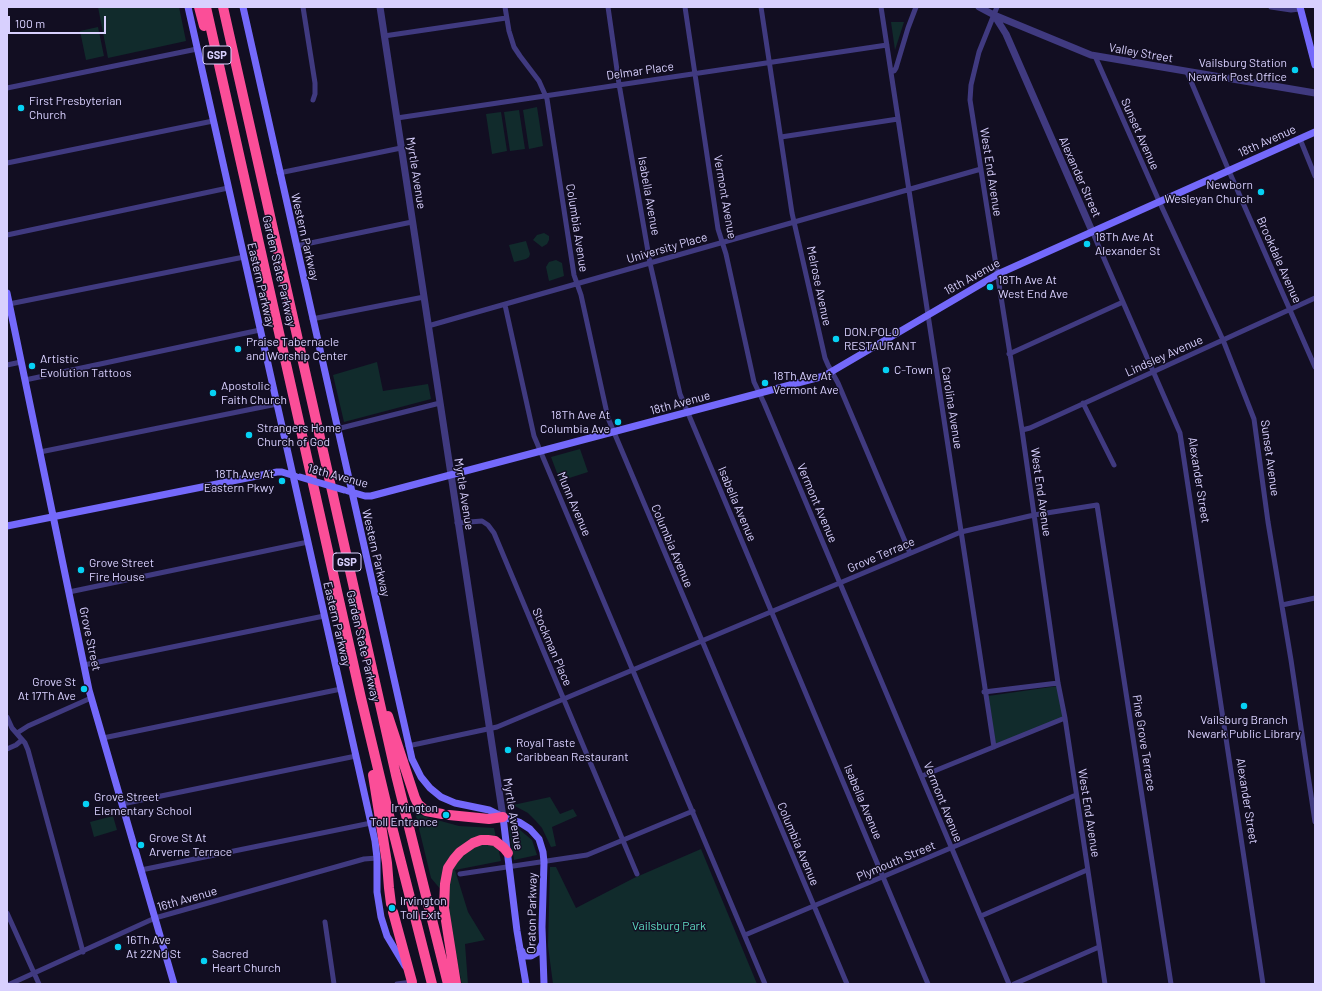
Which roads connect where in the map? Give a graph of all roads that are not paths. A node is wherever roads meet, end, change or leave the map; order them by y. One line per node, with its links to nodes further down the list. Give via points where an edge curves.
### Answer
1 (188, 7): 23 (main road, Eastern Parkway)
2 (198, 7): 37 (highway)
3 (206, 7): 37 (highway, Garden State Parkway / GSP)
4 (223, 7): 27 (highway, Garden State Parkway / GSP)
5 (229, 7): 27 (highway)
6 (243, 7): 48 (main road, Western Parkway)
7 (303, 7): 36 (street, via 315,83)
8 (380, 7): 21 (street, Myrtle Avenue)
9 (505, 7): 20 (street)
10 (608, 7): 32 (street, Isabella Avenue)
11 (685, 7): 31 (street, Vermont Avenue)
12 (761, 7): 26 (street, Melrose Avenue)
13 (881, 7): 22 (street, Carolina Avenue)
14 (916, 7): 29 (street, via 896,68)
15 (980, 7): 19 (street, Valley Street)
16 (997, 7): 19 (street, West End Avenue)
17 (1270, 7): 18 (street, via 1290,10)
18 (1300, 8): 24 (main road)
19 (994, 15): 25 (street, Valley Street); 46 (street, West End Avenue, via 979,52 971,85 970,100); 55 (street, Alexander Street, via 1006,34)
20 (506, 18): 21 (street); 35 (street, via 514,47)
21 (384, 36): 38 (street, Myrtle Avenue)
22 (887, 45): 26 (street, Delmar Place); 29 (street, Carolina Avenue)
23 (197, 49): 33 (street); 40 (main road, Eastern Parkway)
24 (1313, 51): 28 (main road)
25 (1095, 56): 30 (street, Valley Street); 52 (street, Sunset Avenue)
26 (770, 62): 31 (street, Delmar Place); 42 (street, Melrose Avenue)
27 (235, 63): 110 (highway, Garden State Parkway / GSP)
28 (1315, 65)
29 (891, 72): 39 (street, Carolina Avenue)
30 (1187, 72): 34 (street, Valley Street); 47 (street, Brookdale Avenue)
31 (695, 73): 32 (street, Delmar Place); 57 (street, Vermont Avenue)
32 (619, 84): 35 (street, Delmar Place); 60 (street, Isabella Avenue)
33 (7, 88)
34 (1315, 93)
35 (546, 95): 38 (street, Delmar Place); 62 (street, Columbia Avenue)
36 (313, 100)
37 (227, 103): 118 (highway, Garden State Parkway / GSP)
38 (397, 118): 44 (street, Myrtle Avenue)
39 (898, 119): 42 (street); 51 (street, Carolina Avenue)
40 (213, 121): 45 (street); 50 (main road, Eastern Parkway)
41 (1315, 132): 43 (main road, 18th Avenue)
42 (781, 137): 54 (street, Melrose Avenue)
43 (1300, 139): 47 (main road, 18th Avenue); 49 (street)
44 (401, 148): 48 (street); 53 (street, Myrtle Avenue)
45 (7, 163)
46 (981, 169): 51 (street, University Place); 61 (street, West End Avenue)
47 (1228, 171): 52 (main road, 18th Avenue); 69 (street, Brookdale Avenue)
48 (279, 173): 58 (main road, Western Parkway)
49 (1315, 176)
50 (228, 188): 56 (street); 59 (main road, Eastern Parkway)
51 (909, 190): 54 (street, University Place); 70 (street, Carolina Avenue)
52 (1159, 201): 55 (main road, 18th Avenue); 74 (street, Sunset Avenue)
53 (412, 222): 58 (street); 64 (street, Myrtle Avenue)
54 (795, 222): 57 (street, University Place); 79 (street, Melrose Avenue, via 825,358)
55 (1092, 231): 61 (main road, 18th Avenue); 66 (street, Alexander Street)
56 (7, 235)
57 (722, 243): 60 (street, University Place); 82 (street, Vermont Avenue, via 752,376)
58 (296, 246): 71 (main road, Western Parkway)
59 (244, 256): 67 (street); 73 (main road, Eastern Parkway)
60 (650, 263): 62 (street, University Place); 86 (street, Isabella Avenue, via 678,387)
61 (998, 274): 70 (main road, 18th Avenue); 75 (street, West End Avenue)
62 (577, 284): 68 (street, University Place); 89 (street, Columbia Avenue, via 607,415)
63 (7, 293): 67 (main road, Grove Street)
64 (424, 297): 71 (street); 72 (street, Myrtle Avenue)
65 (1315, 298): 69 (street, Lindsley Avenue)
66 (1123, 302): 75 (street); 80 (street, Alexander Street)
67 (9, 304): 76 (main road, Grove Street)
68 (505, 305): 72 (street, University Place); 90 (street, Munn Avenue, via 533,433)
69 (1289, 310): 74 (street, Lindsley Avenue); 78 (street, Brookdale Avenue)
70 (928, 314): 79 (main road, 18th Avenue); 101 (street, Carolina Avenue)
71 (312, 319): 87 (main road, Western Parkway)
72 (428, 326): 83 (street, Myrtle Avenue)
73 (260, 330): 81 (street); 85 (main road, Eastern Parkway)
74 (1223, 340): 80 (street, Lindsley Avenue); 107 (street, Sunset Avenue, via 1254,419)
75 (1009, 354): 88 (street, West End Avenue)
76 (21, 362): 77 (street); 81 (main road, Grove Street)
77 (7, 365)
78 (1315, 367)
79 (831, 372): 82 (main road, 18th Avenue); 103 (street, Melrose Avenue, via 838,383)
80 (1153, 372): 84 (street, Lindsley Avenue); 177 (street, Alexander Street, via 1180,433)
81 (25, 380): 91 (main road, Grove Street)
82 (760, 393): 86 (main road, 18th Avenue); 104 (street, Vermont Avenue)
83 (440, 403): 87 (street); 94 (street, Myrtle Avenue)
84 (1084, 403): 88 (street, Lindsley Avenue); 92 (street)
85 (277, 404): 91 (street); 93 (main road, Eastern Parkway)
86 (687, 412): 89 (main road, 18th Avenue); 108 (street, Isabella Avenue)
87 (338, 429): 95 (main road, Western Parkway)
88 (1022, 430): 97 (street, West End Avenue)
89 (614, 432): 90 (main road, 18th Avenue); 111 (street, Columbia Avenue)
90 (540, 451): 94 (main road, 18th Avenue); 113 (street, Munn Avenue)
91 (40, 452): 98 (main road, Grove Street)
92 (1114, 465)
93 (292, 475): 95 (main road, 18th Avenue, bridge); 98 (main road, 18th Avenue, via 277,472); 102 (main road, Eastern Parkway)
94 (450, 475): 95 (main road, 18th Avenue, via 371,496); 99 (street, Myrtle Avenue)
95 (351, 492): 126 (main road, Western Parkway)
96 (1097, 504): 97 (street, Grove Terrace); 176 (street, Pine Grove Terrace)
97 (1034, 515): 101 (street, Grove Terrace); 114 (street, West End Avenue)
98 (53, 517): 100 (main road, 18th Avenue); 105 (main road, Grove Street)
99 (457, 522): 119 (street, Stockman Place, via 482,522 492,530); 122 (street, Myrtle Avenue)
100 (7, 526)
101 (961, 532): 103 (street, Grove Terrace); 116 (street, Carolina Avenue)
102 (308, 542): 105 (street); 109 (main road, Eastern Parkway)
103 (910, 553): 104 (street, Grove Terrace)
104 (840, 583): 108 (street, Grove Terrace); 130 (street, Vermont Avenue)
105 (69, 592): 112 (main road, Grove Street)
106 (1315, 598): 107 (street)
107 (1282, 605): 135 (street, Sunset Avenue)
108 (772, 612): 111 (street, Grove Terrace); 147 (street, Isabella Avenue)
109 (324, 616): 112 (street); 115 (main road, Eastern Parkway)
110 (364, 636): 134 (highway, via 415,798 421,807 426,811 446,815 489,819); 166 (highway, Garden State Parkway / GSP)
111 (702, 641): 113 (street, Grove Terrace); 148 (street, Columbia Avenue)
112 (84, 665): 117 (main road, Grove Street)
113 (633, 670): 119 (street, Grove Terrace); 133 (street, Munn Avenue)
114 (1058, 683): 116 (street); 121 (street, West End Avenue)
115 (341, 689): 124 (street); 129 (main road, Eastern Parkway)
116 (984, 692): 127 (street, Carolina Avenue)
117 (91, 698): 123 (street); 124 (main road, Grove Street)
118 (361, 698): 159 (highway, via 387,863 388,888); 165 (highway, Garden State Parkway / GSP)
119 (563, 699): 122 (street, Grove Terrace); 137 (street, Stockman Place)
120 (7, 717): 123 (street)
121 (1065, 718): 127 (street); 131 (street, West End Avenue)
122 (488, 729): 126 (street, Grove Terrace); 134 (street, Myrtle Avenue)
123 (17, 733): 125 (street)
124 (103, 738): 132 (main road, Grove Street)
125 (22, 740): 128 (street); 157 (street, via 28,750)
126 (408, 746): 134 (main road, Western Parkway, via 418,773 437,794 455,803 489,810)
127 (994, 747): 130 (street)
128 (7, 749)
129 (356, 756): 132 (street); 136 (main road, Eastern Parkway)
130 (922, 776): 138 (street, Vermont Avenue)
131 (1076, 795): 138 (street, Plymouth Street); 144 (street, West End Avenue)
132 (122, 804): 143 (main road, Grove Street)
133 (693, 811): 137 (street); 153 (street, Munn Avenue)
134 (503, 817): 139 (main road, Myrtle Avenue); 141 (main road, Oraton Parkway, via 525,825 535,834 541,845)
135 (1315, 822)
136 (371, 823): 140 (main road, Eastern Parkway); 143 (street)
137 (623, 840): 141 (street, via 583,856); 146 (street, Stockman Place)
138 (952, 848): 147 (street, Plymouth Street); 150 (street, Vermont Avenue)
139 (508, 853): 142 (main road, Myrtle Avenue); 167 (highway, via 495,841 480,840 460,852 448,868 444,884 444,908)
140 (377, 858): 151 (street, 16th Avenue, via 364,859); 159 (main road, Eastern Parkway, via 376,892 380,917)
141 (544, 862): 142 (street); 154 (main road, Oraton Parkway)
142 (509, 866): 145 (street); 156 (main road, Myrtle Avenue)
143 (141, 870): 151 (main road, Grove Street)
144 (1088, 870): 150 (street); 155 (street, West End Avenue)
145 (460, 874)
146 (637, 874)
147 (883, 877): 148 (street, Plymouth Street); 172 (street, Isabella Avenue)
148 (814, 906): 153 (street, Plymouth Street); 171 (street, Columbia Avenue)
149 (7, 913): 158 (street)
150 (981, 916): 173 (street, Vermont Avenue)
151 (155, 918): 157 (street, 16th Avenue); 162 (main road, Grove Street)
152 (325, 922): 163 (street)
153 (745, 935): 170 (street, Munn Avenue)
154 (542, 942): 156 (main road, via 534,955 526,956); 169 (main road, Oraton Parkway)
155 (1099, 947): 174 (street); 175 (street, West End Avenue)
156 (520, 949): 168 (main road, Myrtle Avenue)
157 (83, 952): 158 (street, 16th Avenue)
158 (34, 974): 160 (street, 16th Avenue); 161 (street)
159 (412, 983): 164 (street)
160 (10, 984)
161 (39, 984)
162 (174, 984)
163 (334, 984)
164 (397, 984)
165 (432, 984)
166 (448, 984)
167 (456, 984)
168 (526, 984)
169 (544, 984)
170 (765, 984)
171 (847, 984)
172 (928, 984)
173 (1009, 984)
174 (1014, 984)
175 (1105, 984)
176 (1171, 984)
177 (1263, 984)

